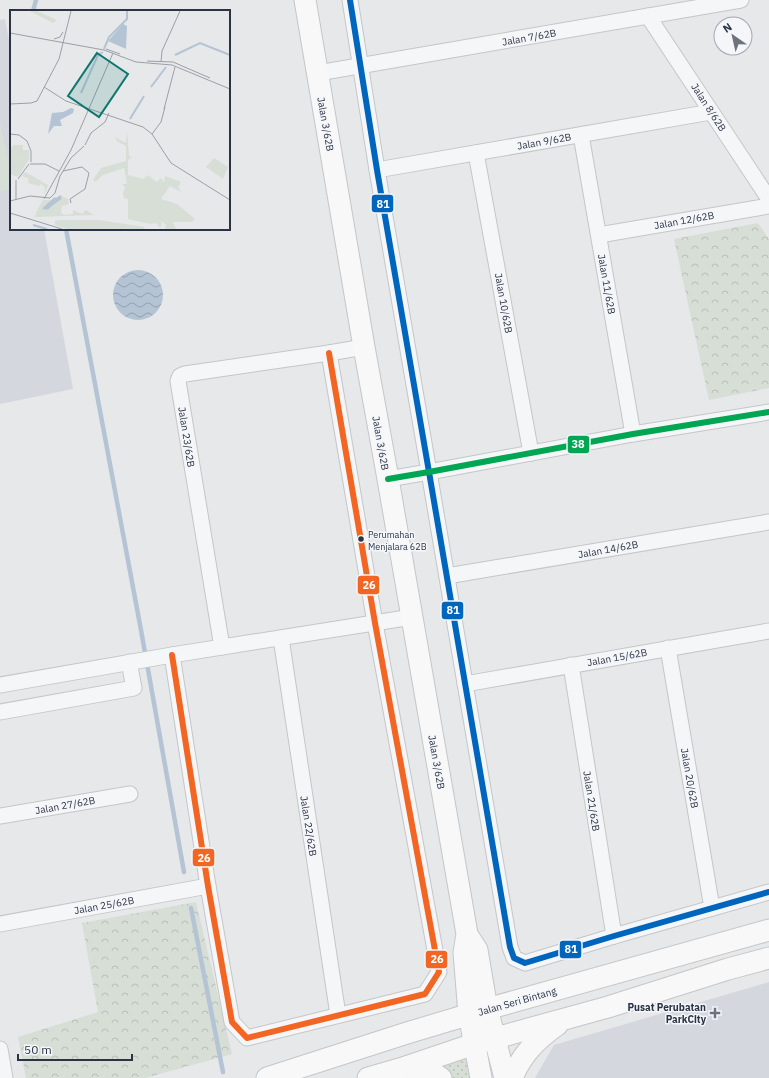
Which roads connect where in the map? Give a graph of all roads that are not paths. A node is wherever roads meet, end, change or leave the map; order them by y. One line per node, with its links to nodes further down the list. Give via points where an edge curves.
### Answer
1 (305, 0): 6 (street, Jalan 3/62B)
2 (350, 0): 5 (street)
3 (741, 0): 4 (street, Jalan 7/62B)
4 (648, 16): 5 (street, Jalan 7/62B); 7 (street, Jalan 8/62B)
5 (360, 66): 6 (street, Jalan 7/62B); 10 (street)
6 (318, 73): 14 (street, Jalan 3/62B)
7 (712, 112): 8 (street, Jalan 9/62B); 11 (street, Jalan 8/62B)
8 (582, 135): 9 (street, Jalan 9/62B); 13 (street, Jalan 11/62B)
9 (476, 153): 10 (street, Jalan 9/62B); 18 (street, Jalan 10/62B)
10 (377, 170): 19 (street)
11 (769, 199)
12 (769, 206): 13 (street, Jalan 12/62B)
13 (599, 235): 17 (street, Jalan 11/62B)
14 (364, 347): 15 (street); 20 (street, Jalan 3/62B)
15 (329, 353): 24 (street); 27 (street, Jalan 23/62B, via 185,374 180,376 178,381)
16 (769, 412): 17 (street)
17 (633, 434): 18 (street)
18 (531, 453): 19 (street)
19 (430, 472): 20 (street); 22 (street)
20 (388, 479): 23 (street, Jalan 3/62B)
21 (769, 522): 22 (street, Jalan 14/62B)
22 (447, 576): 32 (street)
23 (412, 617): 24 (street); 44 (street, Jalan 3/62B, via 467,934 477,950)
24 (374, 623): 26 (street); 45 (street, via 439,972 425,994)
25 (769, 631): 28 (street, Jalan 15/62B)
26 (281, 638): 27 (street); 45 (street, Jalan 22/62B)
27 (222, 647): 29 (street)
28 (668, 648): 31 (street, Jalan 15/62B); 39 (street, Jalan 20/62B)
29 (172, 655): 30 (street); 37 (street)
30 (129, 662): 33 (street); 34 (street, via 134,688)
31 (571, 665): 32 (street, Jalan 15/62B); 42 (street, Jalan 21/62B)
32 (465, 684): 42 (street, via 508,940 514,958 525,963)
33 (0, 685)
34 (0, 712)
35 (130, 794): 36 (street, Jalan 27/62B)
36 (0, 816)
37 (208, 886): 40 (street, Jalan 25/62B); 45 (street, via 232,1022 247,1038)
38 (769, 892): 39 (street)
39 (712, 908): 42 (street)
40 (0, 924)
41 (769, 930): 44 (street, Jalan Seri Bintang)
42 (614, 936)
43 (769, 958): 46 (street)
44 (478, 1012): 47 (street); 48 (street); 52 (street, Jalan Seri Bintang)
45 (338, 1015)
46 (567, 1018): 47 (street); 57 (street, via 528,1050)
47 (496, 1038): 48 (street); 56 (street)
48 (474, 1044): 50 (street); 55 (street)
49 (0, 1049): 51 (street)
50 (406, 1067): 53 (street); 54 (street, via 430,1071)
51 (5, 1078)
52 (267, 1078)
53 (368, 1078)
54 (441, 1078)
55 (481, 1078)
56 (505, 1078)
57 (512, 1078)

